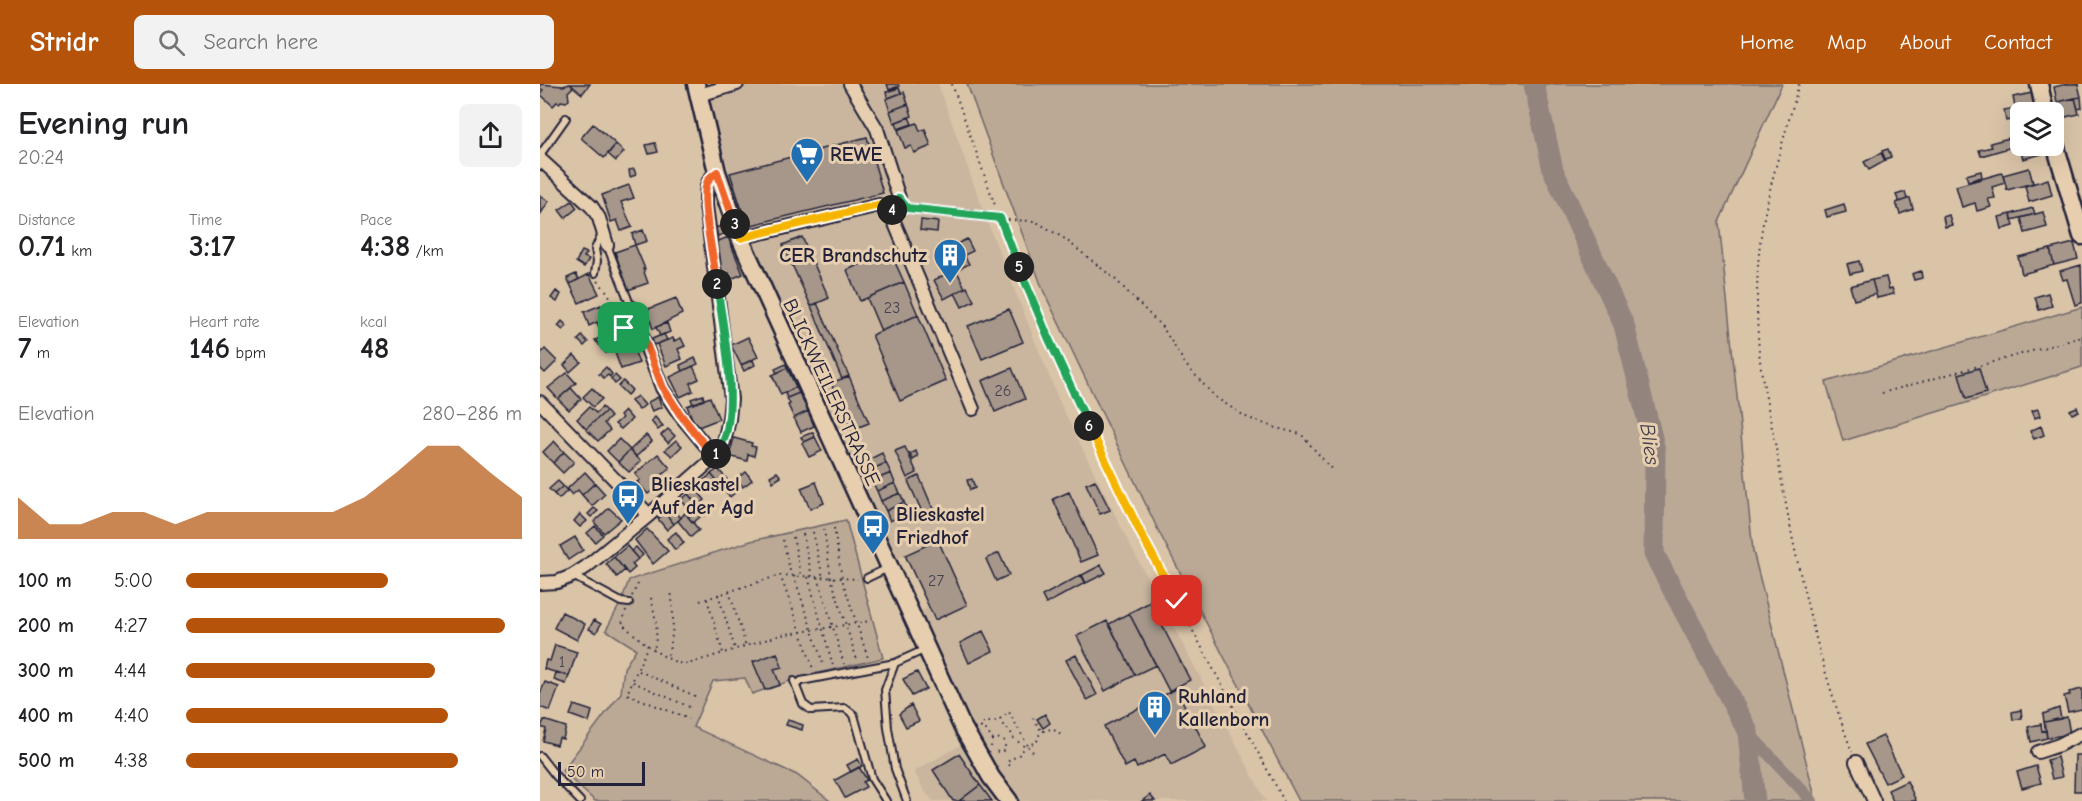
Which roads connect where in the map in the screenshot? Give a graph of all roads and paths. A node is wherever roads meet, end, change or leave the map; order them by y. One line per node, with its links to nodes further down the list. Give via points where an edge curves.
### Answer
1 (737, 84): 6 (street)
2 (850, 84): 12 (street, via 877,129)
3 (952, 84): 14 (path)
4 (1799, 84): 94 (path, via 1762,230 1757,299 1759,352 1806,602)
5 (2039, 84): 7 (street)
6 (697, 90): 11 (street, BLICKWEILERSTRASSE)
7 (2043, 102)
8 (566, 118): 10 (lane, via 542,152)
9 (2059, 156): 15 (street)
10 (541, 162): 16 (street, via 592,207)
11 (717, 172): 17 (street, BLICKWEILERSTRASSE); 28 (street, via 709,178 706,205 730,399 724,442)
12 (899, 198): 13 (street); 14 (lane, via 907,208)
13 (891, 212): 17 (street, via 879,205); 27 (street)
14 (1000, 218): 29 (path, via 1035,221 1065,239 1116,280 1163,328 1186,365 1215,396 1246,417 1301,434); 100 (path, via 1048,337 1136,524)
15 (2081, 229)
16 (603, 230): 18 (street); 19 (lane, via 595,249)
17 (740, 238): 37 (street, BLICKWEILERSTRASSE)
18 (607, 245): 20 (lane)
19 (595, 273): 21 (path)
20 (631, 307): 22 (street)
21 (617, 310)
22 (638, 323): 23 (street); 28 (street, via 663,388)
23 (624, 328)
24 (2082, 337): 25 (path)
25 (1882, 393)
26 (540, 402): 30 (street)
27 (973, 409)
28 (714, 457): 30 (street)
29 (1333, 471)
30 (649, 515): 39 (street)
31 (834, 528): 47 (path)
32 (824, 529): 46 (path)
33 (813, 532): 45 (path)
34 (803, 534): 43 (path)
35 (793, 537): 41 (path)
36 (783, 540): 40 (path)
37 (888, 567): 48 (lane); 69 (street, BLICKWEILERSTRASSE)
38 (780, 575): 40 (path); 51 (path); 64 (path)
39 (572, 576): 49 (street); 56 (lane)
40 (793, 576): 41 (path); 63 (path)
41 (802, 576): 42 (path)
42 (808, 577): 43 (path); 62 (path)
43 (812, 577): 44 (path)
44 (818, 577): 45 (path); 61 (path)
45 (823, 578): 46 (path)
46 (831, 578): 47 (path); 60 (path)
47 (842, 579): 48 (path); 58 (path)
48 (864, 579)
49 (540, 584)
50 (671, 590): 71 (path, via 674,620)
51 (729, 591): 52 (path); 66 (path)
52 (718, 594): 54 (path); 68 (path)
53 (651, 598): 67 (path, via 657,626)
54 (707, 598): 55 (path); 70 (path)
55 (700, 601)
56 (629, 603)
57 (870, 621): 58 (path)
58 (858, 623): 60 (path); 72 (path)
59 (622, 624): 65 (path)
60 (845, 625): 61 (path); 73 (path)
61 (833, 627): 62 (path); 75 (path)
62 (822, 628): 63 (path); 76 (path)
63 (812, 630): 64 (path); 77 (path)
64 (801, 632): 66 (path); 78 (path)
65 (648, 645): 67 (path); 79 (path)
66 (746, 646): 68 (path)
67 (654, 649): 71 (path)
68 (735, 650): 70 (path)
69 (926, 650): 74 (lane); 99 (street, BLICKWEILERSTRASSE, via 976,753)
70 (723, 653): 71 (path, via 681,665)
71 (668, 657)
72 (868, 658)
73 (857, 660)
74 (895, 663): 97 (lane, via 795,683 803,704 811,710 845,708 854,715 872,779); 98 (lane, via 885,690 888,728)
75 (844, 664)
76 (833, 666)
77 (824, 669)
78 (813, 670)
79 (639, 671): 80 (path); 81 (path)
80 (633, 682): 82 (path); 84 (path, via 627,694)
81 (697, 697)
82 (692, 708)
83 (1033, 718): 86 (path)
84 (689, 719)
85 (1000, 719): 89 (path, via 981,723); 90 (path, via 1011,737); 90 (path, via 1009,712)
86 (1042, 732): 88 (path, via 1053,729); 90 (path, via 1037,741)
87 (2082, 733): 92 (street)
88 (1062, 736)
89 (992, 739): 89 (path, via 990,745 995,752 1005,750 1005,741)
90 (1027, 746): 91 (path); 95 (path, via 1007,762)
91 (1033, 752)
92 (2038, 752)
93 (540, 756): 96 (lane)
94 (1856, 762): 101 (street)
95 (1010, 766)
96 (580, 801)
97 (886, 801)
98 (907, 801)
99 (1008, 801)
100 (1284, 801)
101 (1874, 801)

